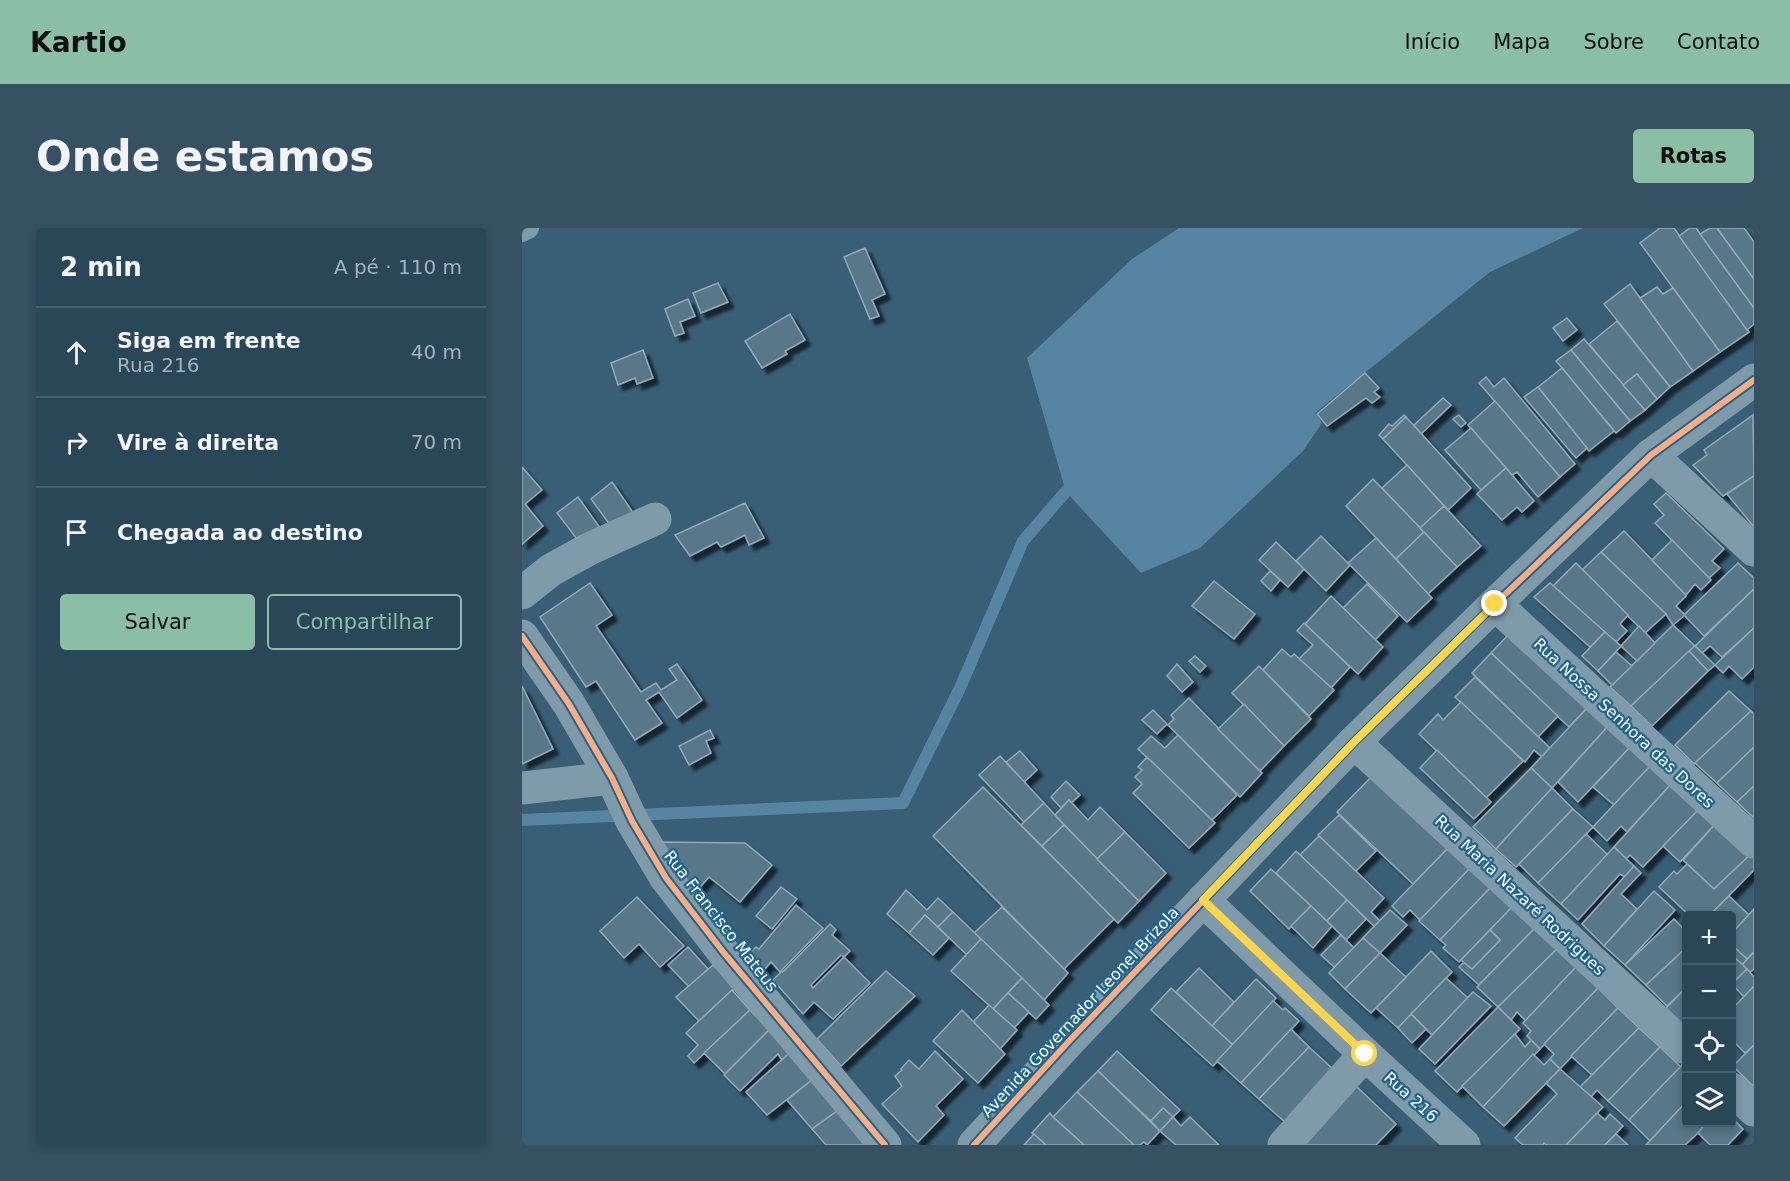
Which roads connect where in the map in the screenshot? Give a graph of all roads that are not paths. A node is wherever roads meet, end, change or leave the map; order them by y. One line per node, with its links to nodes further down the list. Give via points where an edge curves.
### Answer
1 (528, 228): 2 (lane)
2 (522, 231)
3 (1754, 380): 4 (street, Avenida Governador Leonel Brizola)
4 (1651, 454): 6 (street); 8 (street, Avenida Governador Leonel Brizola)
5 (655, 519): 7 (street, via 588,549 551,570)
6 (1754, 550)
7 (522, 593)
8 (1495, 604): 10 (street, Avenida Governador Leonel Brizola); 13 (street, Rua Nossa Senhora das Dores)
9 (522, 636): 11 (street, Rua Francisco Mateus, via 569,704)
10 (1354, 742): 14 (street, Avenida Governador Leonel Brizola); 15 (street, Rua Maria Nazaré Rodrigues)
11 (612, 778): 12 (street); 19 (street, Rua Francisco Mateus, via 666,878)
12 (522, 788)
13 (1754, 842)
14 (1203, 900): 16 (street, Rua 216); 20 (street, Avenida Governador Leonel Brizola)
15 (1682, 1044)
16 (1365, 1054): 21 (street); 22 (street, Rua 216)
17 (1736, 1094): 18 (street)
18 (1754, 1110)
19 (885, 1145)
20 (974, 1145)
21 (1284, 1145)
22 (1464, 1145)

